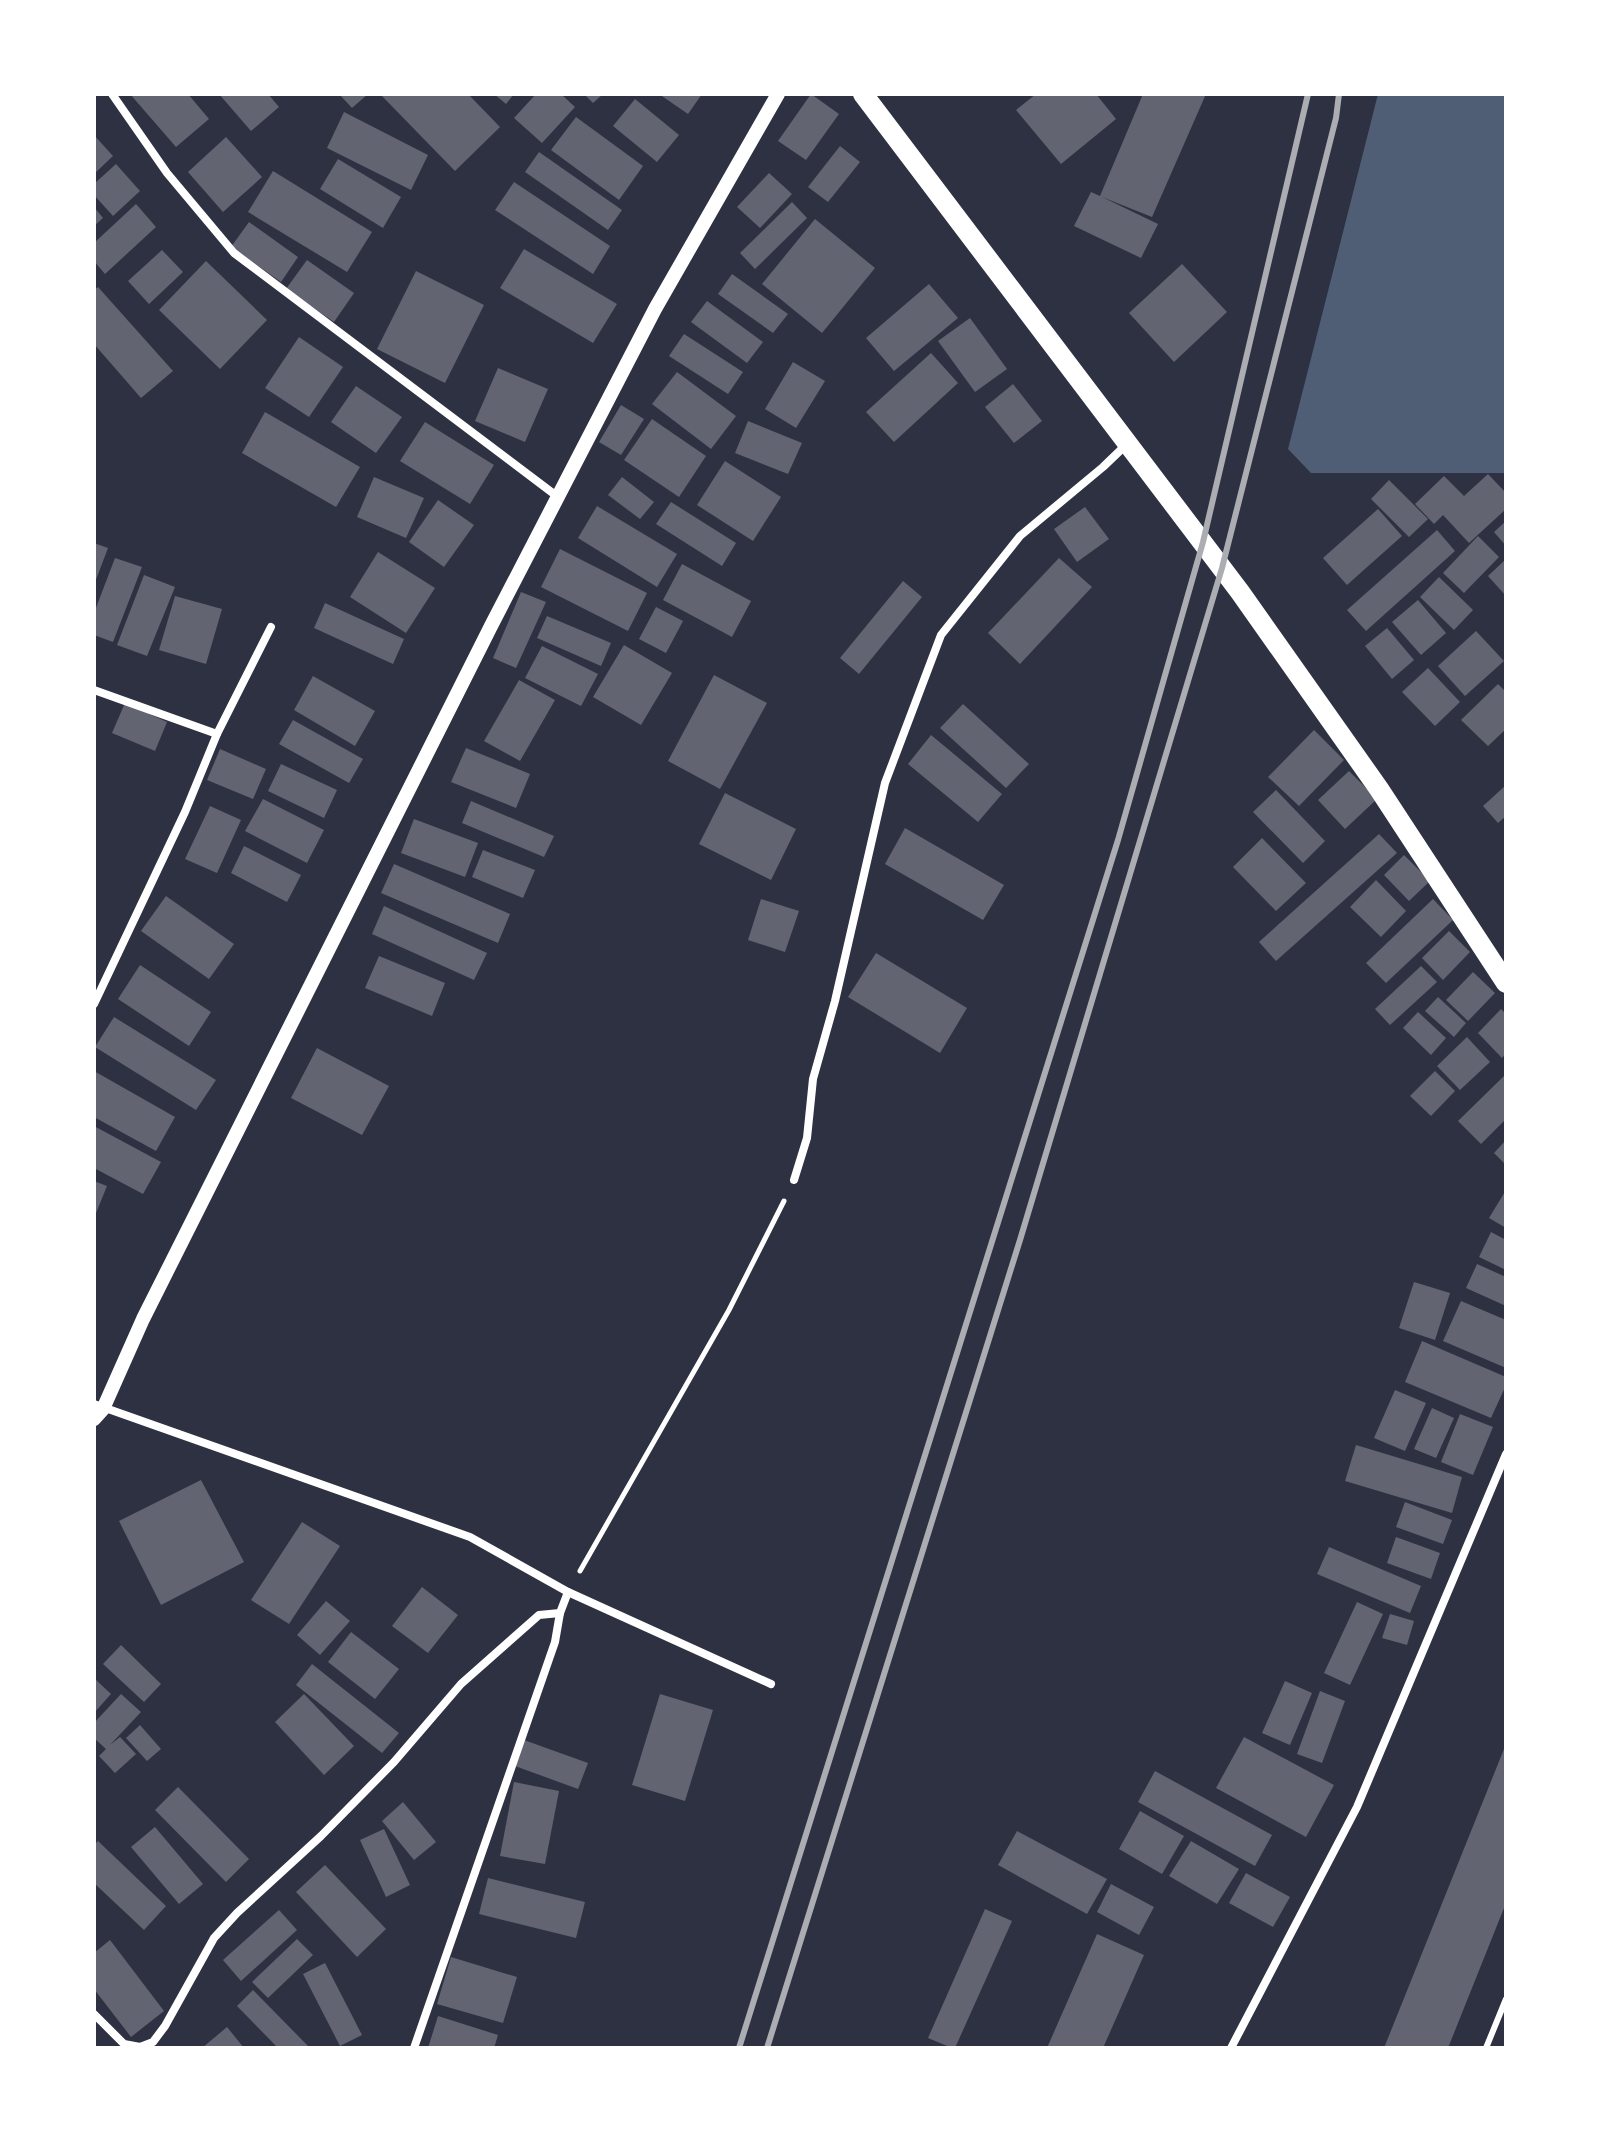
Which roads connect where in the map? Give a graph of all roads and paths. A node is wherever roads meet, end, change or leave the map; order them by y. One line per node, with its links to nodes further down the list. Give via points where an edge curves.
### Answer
1 (112, 94): 5 (street, via 167,173 234,253)
2 (778, 94): 5 (street, via 655,309)
3 (863, 94): 4 (main road)
4 (1128, 443): 9 (main road, via 1379,789); 11 (street, via 1020,536 941,635 885,783 813,1079 807,1138)
5 (558, 497): 12 (street)
6 (271, 627): 8 (street)
7 (94, 690): 8 (street)
8 (217, 734): 10 (street)
9 (1506, 983)
10 (94, 1004)
11 (794, 1180): 14 (path, via 729,1310)
12 (97, 1411): 14 (street, via 470,1537)
13 (1506, 1454): 20 (street, via 1357,1807)
14 (568, 1592): 15 (street); 16 (street)
15 (560, 1613): 18 (street, via 539,1615 461,1684 373,1783 230,1921 214,1938 153,2042 140,2047 124,2044); 19 (street, via 555,1642)
16 (771, 1684)
17 (1506, 1999): 21 (lane)
18 (94, 2014)
19 (414, 2048)
20 (1231, 2048)
21 (1486, 2048)

